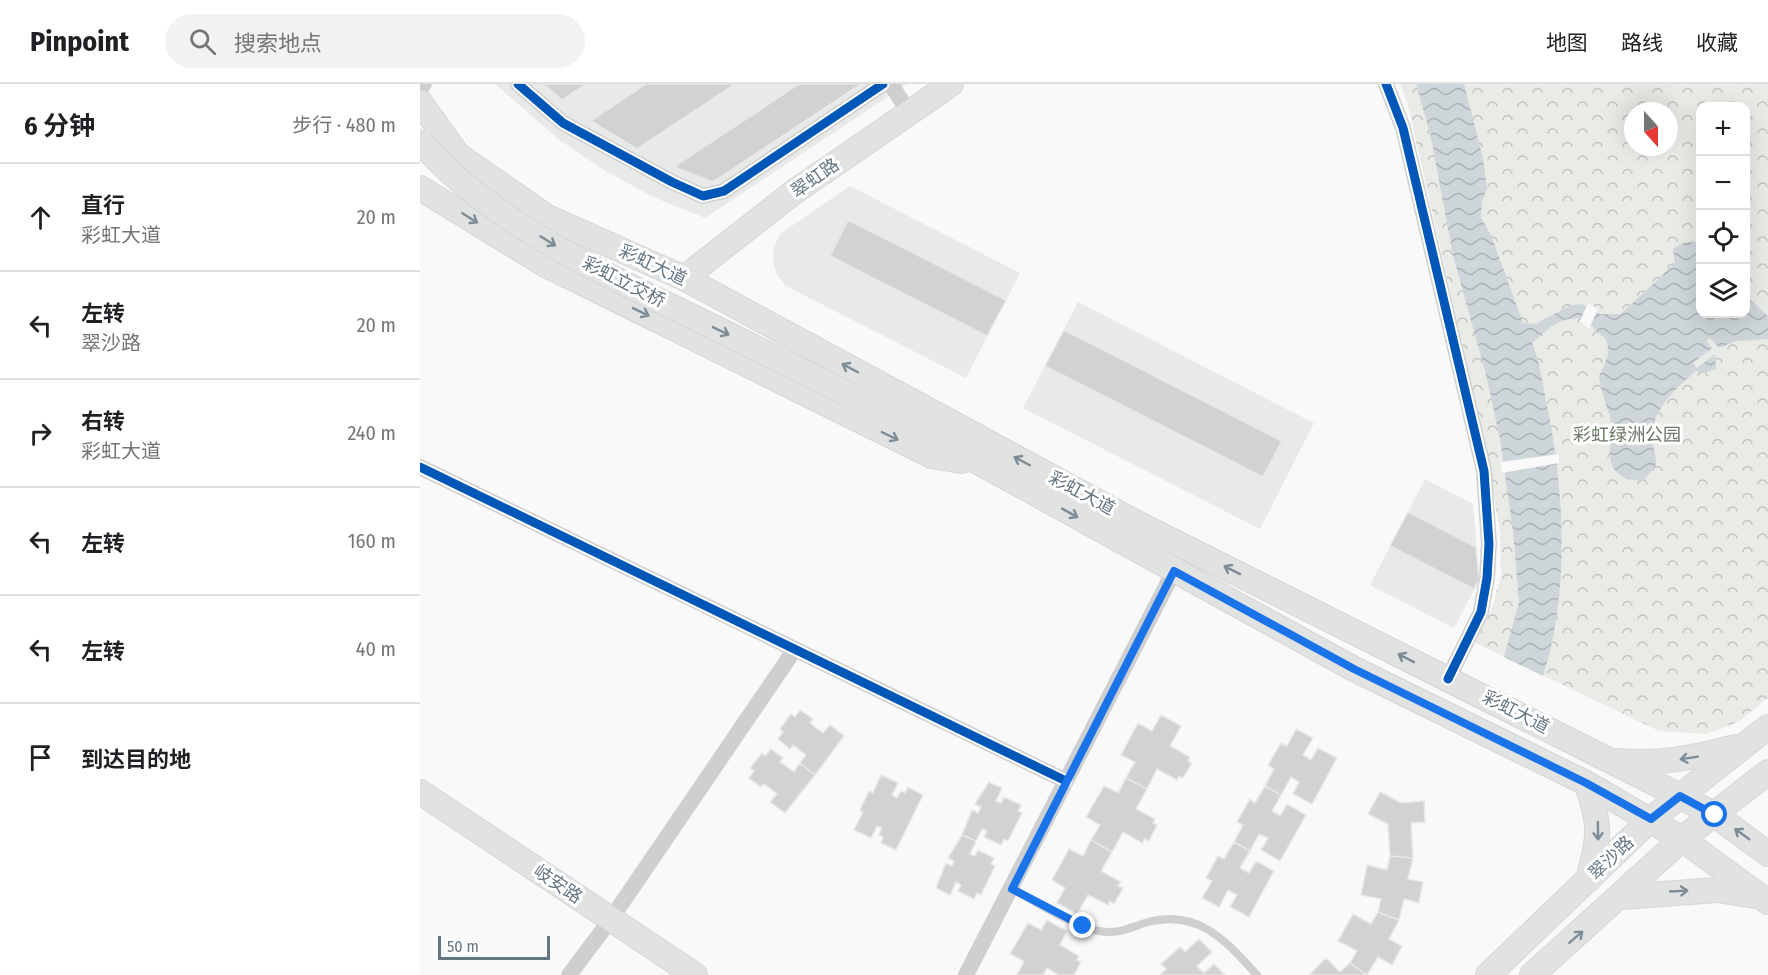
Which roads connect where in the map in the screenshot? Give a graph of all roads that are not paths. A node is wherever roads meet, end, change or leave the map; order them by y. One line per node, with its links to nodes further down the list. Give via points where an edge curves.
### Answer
1 (424, 84): 7 (street)
2 (518, 84): 3 (street, via 563,123 703,195 724,191)
3 (883, 84)
4 (891, 84): 9 (street)
5 (951, 84): 9 (main road, 翠虹路)
6 (1386, 84): 20 (street, via 1403,128 1484,471 1489,544 1485,590 1481,612)
7 (420, 88)
8 (420, 102): 12 (main road, 彩虹大道)
9 (909, 113): 14 (main road, 翠虹路, via 794,192)
10 (420, 141): 15 (main road, 彩虹立交桥, one-way to 15, bridge, via 442,166 486,203 583,263)
11 (420, 150): 12 (main road, via 436,142)
12 (458, 155): 14 (main road, 彩虹大道, via 547,217)
13 (420, 188): 16 (main road, one-way to 16, via 543,264 921,451)
14 (684, 278): 20 (main road, 彩虹大道, one-way to 14, via 1137,523)
15 (848, 394): 16 (main road, 彩虹大道)
16 (982, 464): 18 (main road, 彩虹大道, one-way to 18)
17 (420, 467): 19 (street)
18 (1174, 571): 25 (street); 26 (main road, 彩虹大道, via 1354,669)
19 (795, 649): 25 (street); 37 (street)
20 (1448, 678): 23 (main road, 彩虹大道)
21 (1768, 727): 22 (main road, 翠沙路)
22 (1746, 745): 23 (main road, one-way to 23, via 1689,759 1640,763); 28 (main road, 翠沙路)
23 (1609, 760): 28 (main road, 彩虹大道)
24 (1768, 772): 29 (main road, 翠沙路)
25 (1066, 781): 34 (street)
26 (1586, 783): 30 (main road, 彩虹大道); 33 (main road, one-way to 33, via 1596,811 1599,836)
27 (420, 792): 37 (main road, 岐安路)
28 (1680, 796): 29 (main road, 彩虹大道); 30 (main road, 翠沙路)
29 (1715, 815): 31 (main road, 翠沙路); 32 (main road, 彩虹大道, one-way to 29)
30 (1651, 819): 31 (main road, 彩虹大道); 33 (main road, 翠沙路)
31 (1682, 839): 35 (main road, 翠沙路); 36 (main road, 彩虹大道)
32 (1768, 854)
33 (1588, 880): 42 (main road, 翠沙路)
34 (1012, 889): 40 (street); 41 (lane, via 1098,931 1129,930 1168,919 1188,921 1224,939)
35 (1621, 897): 36 (main road, one-way to 36, via 1717,890); 43 (main road, 翠沙路, one-way to 35)
36 (1765, 899)
37 (611, 919): 38 (street); 39 (main road, 岐安路)
38 (570, 975)
39 (696, 975)
40 (966, 975)
41 (1257, 975)
42 (1488, 975)
43 (1532, 975)

